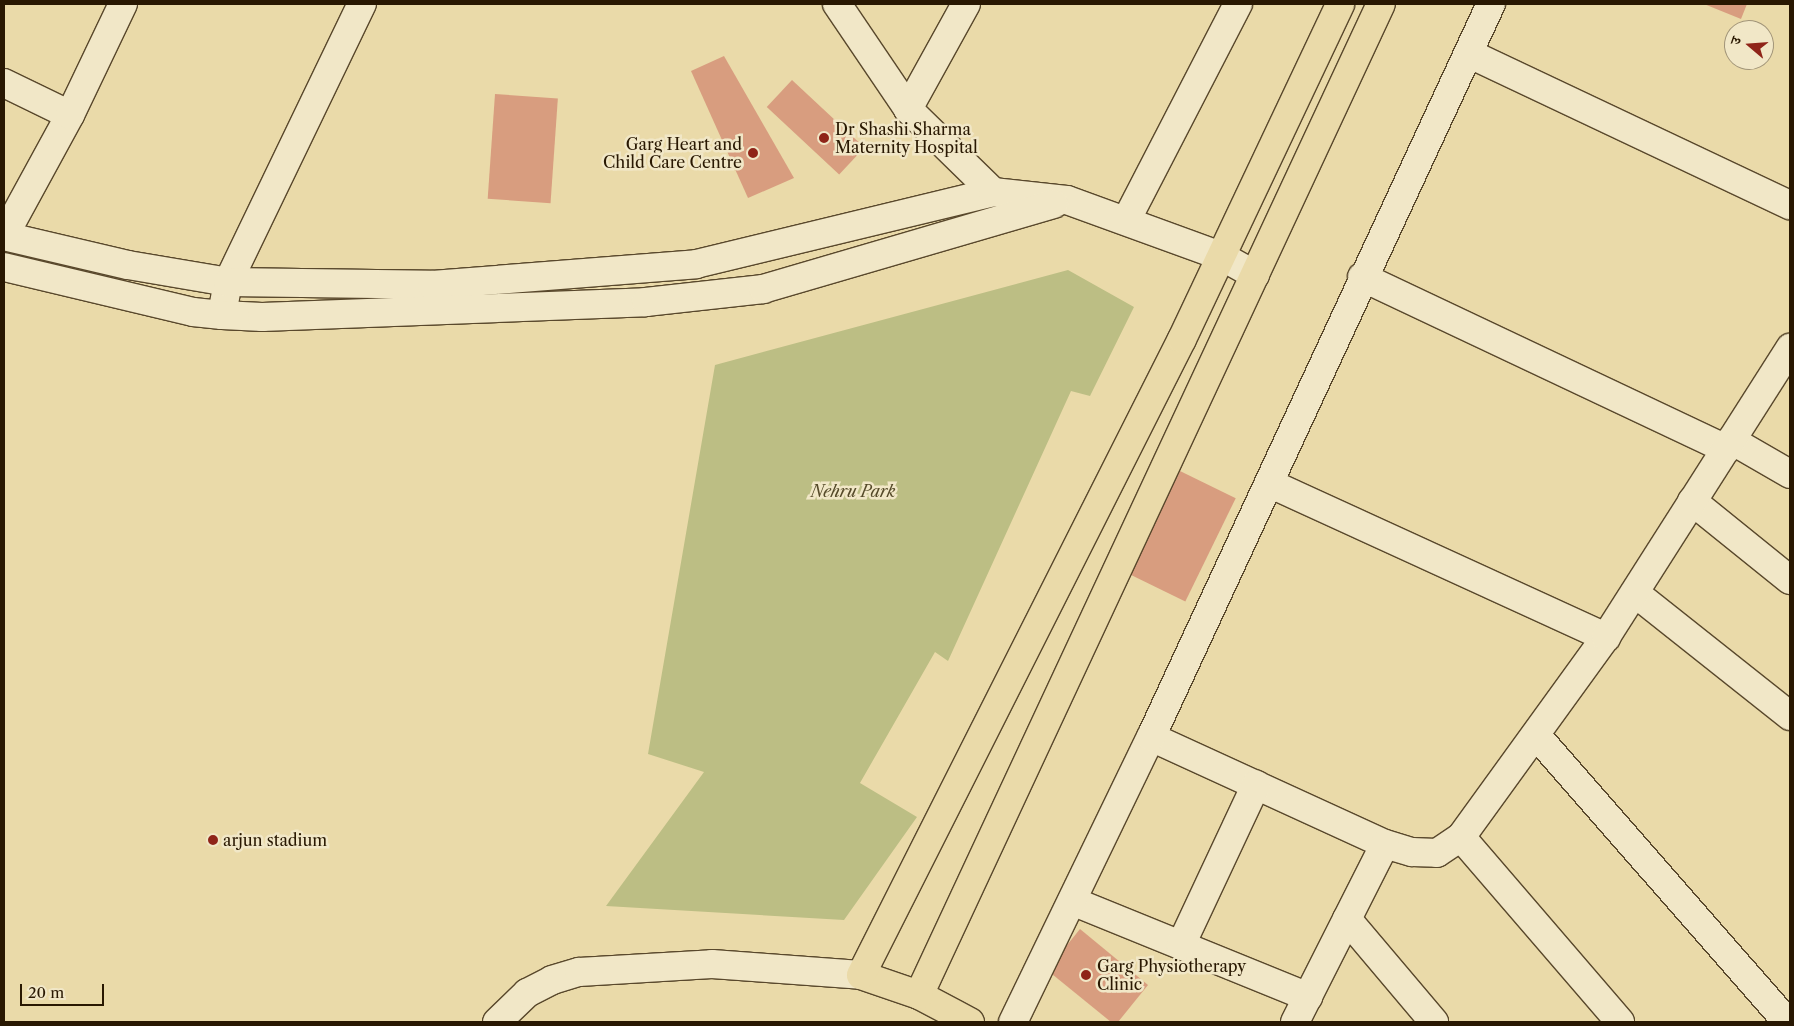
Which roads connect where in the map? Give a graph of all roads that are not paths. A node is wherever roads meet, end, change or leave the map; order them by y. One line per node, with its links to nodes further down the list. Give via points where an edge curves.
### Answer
1 (123, 4): 12 (street)
2 (362, 4): 22 (street)
3 (838, 4): 11 (street)
4 (966, 4): 11 (street)
5 (1238, 4): 16 (street)
6 (1340, 4): 18 (highway)
7 (1381, 4): 20 (highway)
8 (1491, 4): 9 (street)
9 (1470, 54): 15 (street); 21 (street)
10 (4, 83): 12 (street)
11 (908, 109): 13 (street)
12 (70, 115): 17 (street)
13 (994, 192): 14 (street); 22 (street, via 696,264 432,285)
14 (1067, 200): 16 (street); 23 (street, via 764,289 720,296 272,316)
15 (1790, 205)
16 (1127, 219): 18 (street)
17 (4, 236): 22 (street, via 128,265)
18 (1221, 256): 20 (street); 41 (highway)
19 (4, 267): 23 (street, via 193,312)
20 (1255, 274): 42 (highway)
21 (1362, 277): 25 (street); 27 (street)
22 (228, 282): 23 (street)
23 (222, 315)
24 (1788, 357): 25 (street)
25 (1728, 445): 26 (street); 28 (street)
26 (1790, 474)
27 (1269, 483): 31 (street); 34 (street)
28 (1692, 501): 29 (street); 30 (street)
29 (1790, 580)
30 (1635, 593): 31 (street); 32 (street)
31 (1606, 637): 33 (street)
32 (1790, 716)
33 (1536, 735): 36 (street); 50 (street)
34 (1151, 737): 35 (street); 38 (street)
35 (1256, 785): 37 (street); 40 (street)
36 (1462, 837): 37 (street, via 1437,853 1412,852); 49 (street)
37 (1385, 844): 39 (street)
38 (1072, 901): 40 (street); 46 (street)
39 (1347, 919): 43 (street); 48 (street)
40 (1181, 945): 43 (street)
41 (861, 975): 42 (highway); 44 (street, via 712,964 579,972 552,980 527,993)
42 (919, 995): 45 (highway)
43 (1308, 997): 47 (street)
44 (497, 1022)
45 (970, 1022)
46 (1013, 1022)
47 (1295, 1022)
48 (1434, 1022)
49 (1620, 1022)
50 (1787, 1022)

